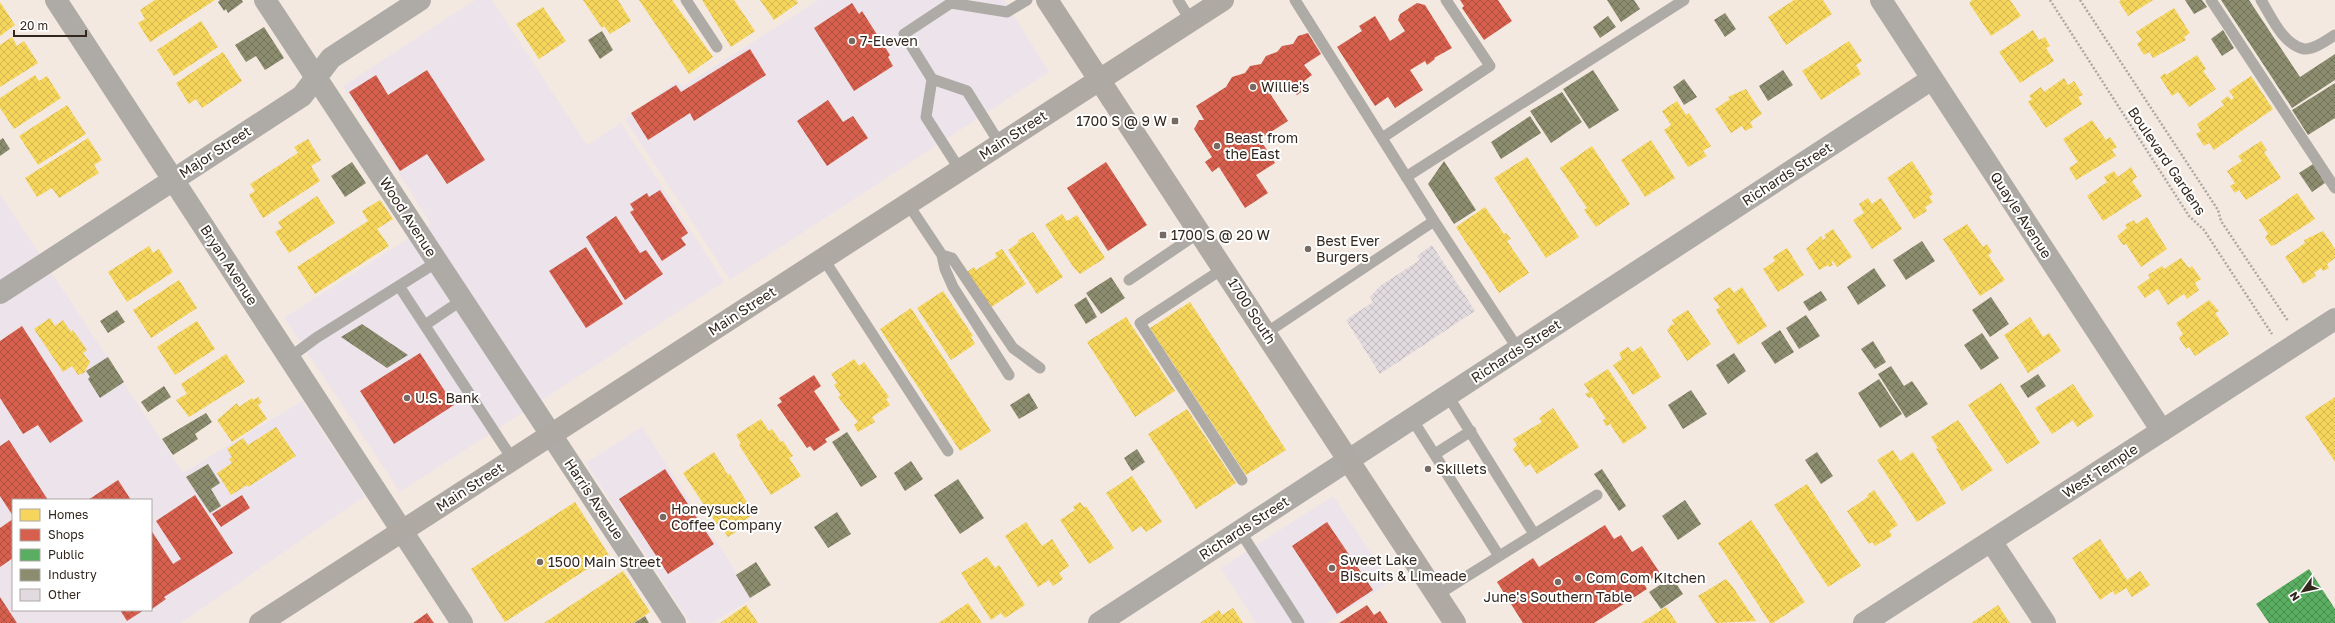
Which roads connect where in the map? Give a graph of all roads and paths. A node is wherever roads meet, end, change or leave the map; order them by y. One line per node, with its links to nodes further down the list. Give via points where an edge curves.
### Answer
1 (56, 0): 29 (street, Bryan Avenue)
2 (265, 0): 21 (street, Wood Avenue)
3 (420, 0): 21 (street, Major Street, via 331,58)
4 (686, 0): 20 (lane)
5 (1027, 0): 17 (lane, via 1007,12)
6 (1047, 0): 24 (street, 1700 South)
7 (1178, 0): 18 (lane)
8 (1223, 0): 18 (street, Main Street)
9 (1295, 0): 25 (lane)
10 (1446, 0): 25 (lane, via 1490,66)
11 (1684, 0): 28 (lane)
12 (1881, 0): 23 (street, Quayle Avenue)
13 (2050, 0): 45 (path, Boulevard Gardens, via 2189,216 2204,230)
14 (2080, 0): 45 (path, Boulevard Gardens, via 2215,205 2221,221)
15 (2211, 0): 30 (lane)
16 (2261, 0): 19 (lane, via 2281,32 2293,44 2305,49 2319,45)
17 (952, 2): 22 (lane, via 904,34)
18 (1191, 21): 24 (street, Main Street)
19 (2335, 35)
20 (717, 47)
21 (316, 78): 29 (street, Major Street, via 302,96); 36 (street, Wood Avenue)
22 (932, 79): 26 (lane, via 967,91); 27 (lane, via 926,117)
23 (1932, 79): 46 (street, Richards Street); 53 (street, Quayle Avenue)
24 (1100, 80): 26 (street, Main Street); 33 (street, 1700 South)
25 (1382, 138): 28 (lane)
26 (1000, 144): 27 (street, Main Street)
27 (960, 170): 31 (street, Main Street)
28 (1406, 177): 32 (lane)
29 (173, 180): 40 (street, Major Street); 47 (street, Bryan Avenue)
30 (2335, 188)
31 (908, 204): 34 (lane); 35 (street, Main Street)
32 (1434, 222): 44 (lane); 46 (lane)
33 (1200, 232): 37 (street, 1700 South); 38 (lane)
34 (942, 255): 48 (lane, via 952,258 1013,348); 49 (lane, via 953,287)
35 (823, 258): 54 (street, Main Street); 55 (lane)
36 (437, 262): 39 (lane); 41 (street, Wood Avenue)
37 (1224, 268): 44 (street, 1700 South); 59 (lane, via 1140,323)
38 (1129, 280)
39 (399, 286): 43 (lane); 47 (lane)
40 (0, 293)
41 (462, 300): 43 (lane); 54 (street, Wood Avenue)
42 (2335, 319): 45 (street, West Temple)
43 (425, 325): 57 (lane)
44 (1266, 333): 58 (street, 1700 South)
45 (2291, 345): 53 (street, West Temple)
46 (1518, 349): 50 (street, Richards Street)
47 (289, 358): 61 (street, Bryan Avenue)
48 (1040, 368)
49 (1008, 376)
50 (1448, 396): 51 (street, Richards Street); 52 (lane)
51 (1412, 419): 56 (lane); 58 (street, Richards Street)
52 (1471, 431): 56 (lane); 63 (lane)
53 (2162, 431): 64 (street, West Temple)
54 (551, 435): 57 (street, Main Street); 69 (street, Harris Avenue)
55 (948, 451)
56 (1435, 454): 65 (lane)
57 (513, 460): 61 (street, Main Street)
58 (1349, 460): 62 (street, Richards Street); 66 (street, 1700 South)
59 (1242, 480)
60 (1597, 495): 63 (lane)
61 (402, 531): 67 (street, Main Street); 68 (street, Bryan Avenue)
62 (1240, 531): 70 (street, Richards Street); 71 (lane)
63 (1534, 534): 65 (lane)
64 (1991, 541): 73 (street, West Temple); 74 (street)
65 (1499, 556): 66 (lane)
66 (1437, 595): 72 (street, 1700 South)
67 (260, 623)
68 (462, 623)
69 (675, 623)
70 (1099, 623)
71 (1299, 623)
72 (1455, 623)
73 (1864, 623)
74 (2046, 623)

